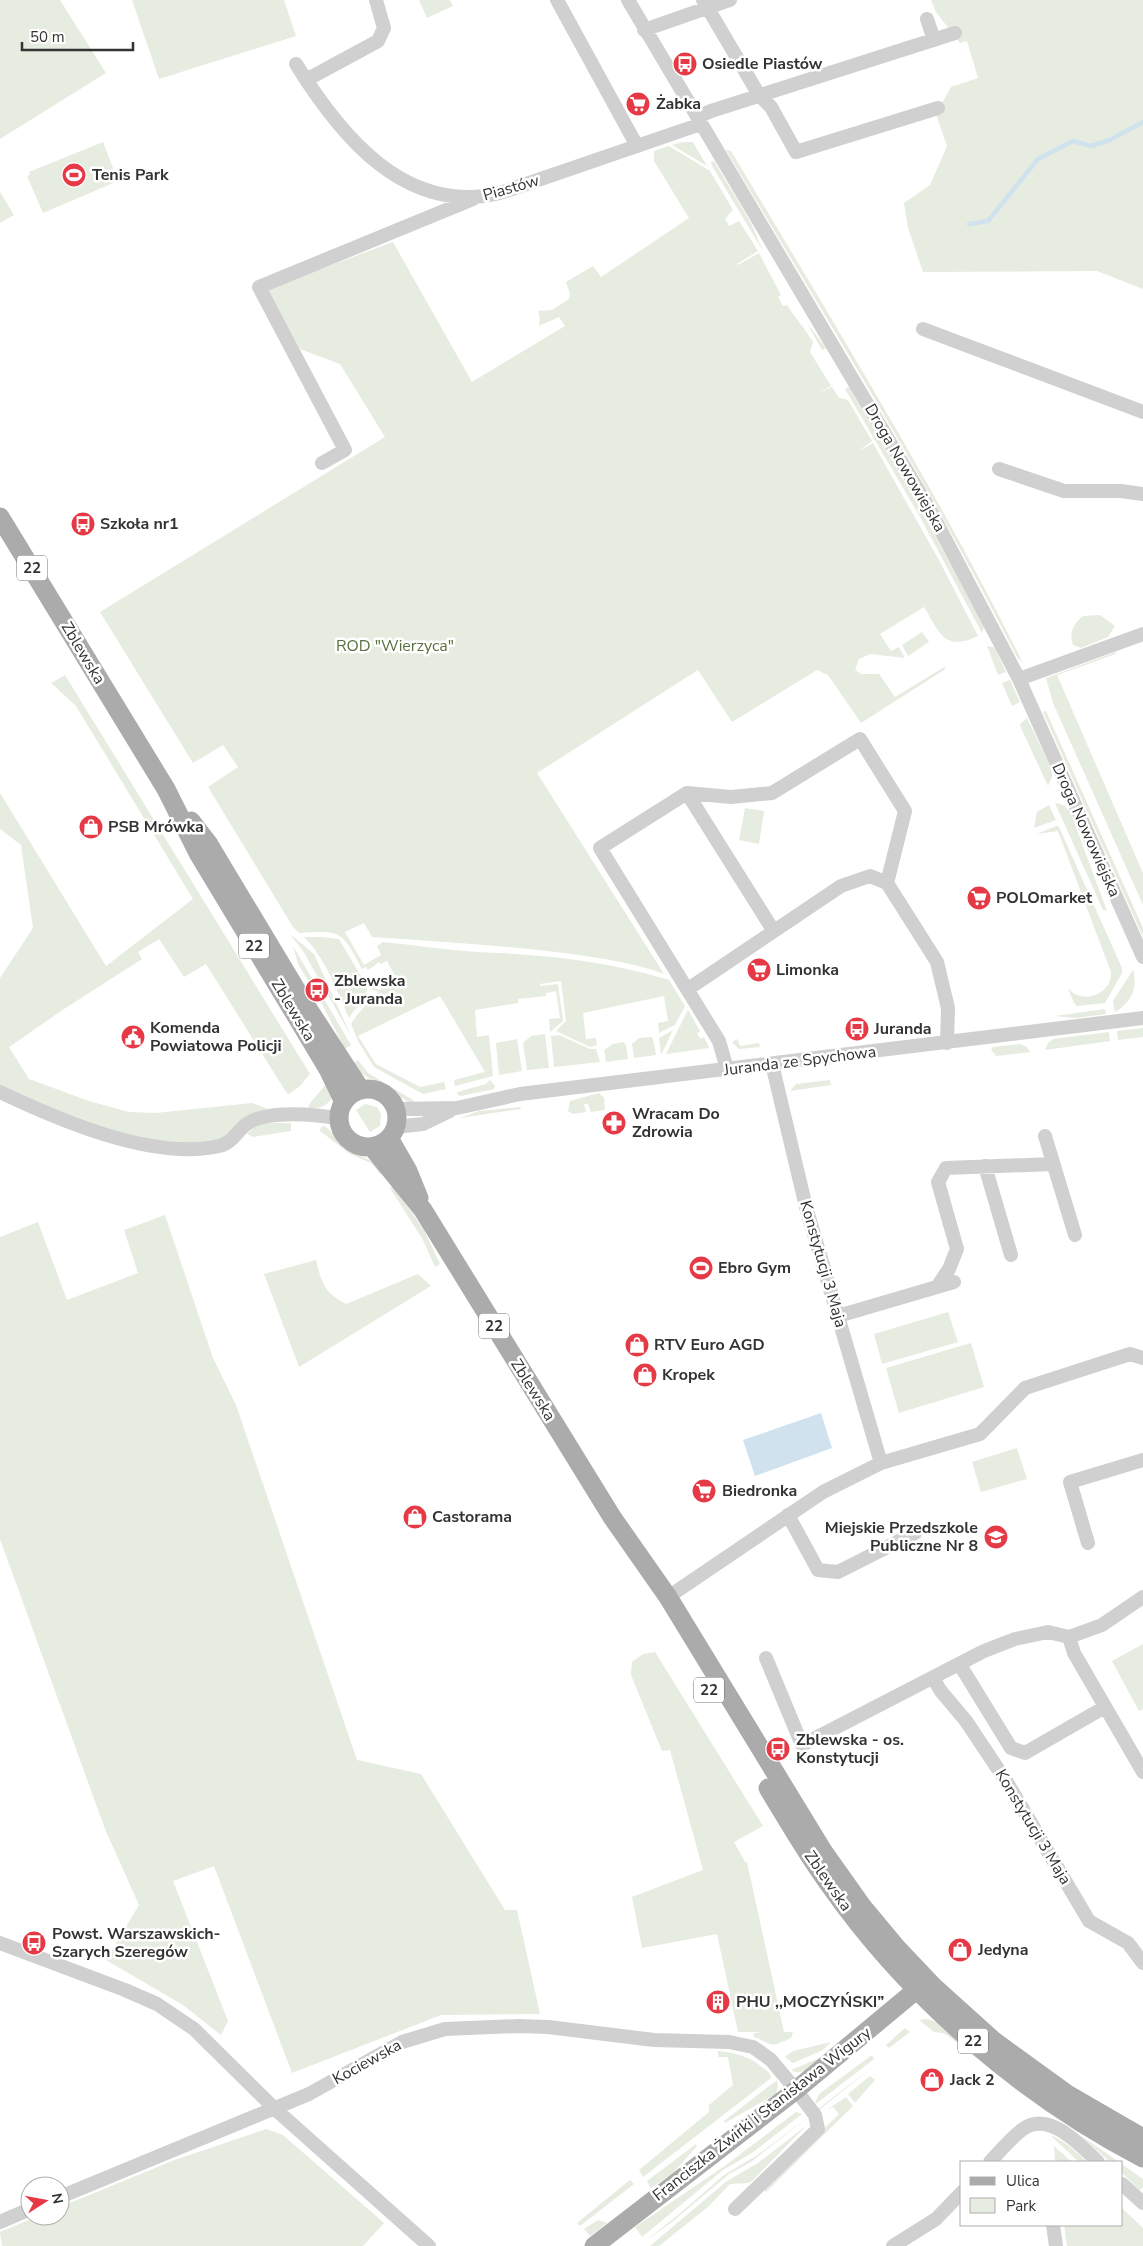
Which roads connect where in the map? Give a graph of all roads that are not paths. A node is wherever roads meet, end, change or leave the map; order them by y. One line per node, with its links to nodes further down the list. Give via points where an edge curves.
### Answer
1 (376, 0): 11 (street, via 384,28 378,41)
2 (557, 0): 15 (street)
3 (628, 0): 7 (street, Droga Nowowiejska)
4 (730, 0): 5 (street)
5 (705, 4): 7 (street); 12 (street)
6 (927, 19): 9 (street)
7 (644, 30): 14 (street, Droga Nowowiejska)
8 (955, 33): 9 (street, Piastów)
9 (934, 40): 12 (street, Piastów)
10 (296, 64): 11 (street, Piastów)
11 (306, 80): 16 (street, Piastów, via 352,141 392,173 429,191)
12 (760, 95): 13 (street, via 796,152); 14 (street, Piastów)
13 (938, 108)
14 (699, 121): 15 (street, Piastów); 24 (street, Droga Nowowiejska, via 929,508)
15 (637, 146): 16 (street, Piastów, via 500,194)
16 (476, 198): 19 (street, via 259,287 345,450)
17 (923, 329): 18 (street)
18 (1143, 412)
19 (322, 464)
20 (999, 469): 21 (street, via 1064,491)
21 (1143, 494)
22 (0, 517): 25 (main road, Zblewska / 22)
23 (1143, 634): 24 (street)
24 (1019, 679): 29 (street, Droga Nowowiejska)
25 (166, 789): 35 (main road, Zblewska / 22, via 208,843); 37 (main road, Zblewska / 22, via 198,853 328,1069)
26 (687, 793): 27 (street, via 731,797 772,793 860,739 905,811); 28 (street); 30 (street, via 600,848)
27 (887, 883): 28 (street, via 870,876 841,886); 32 (street, via 938,962 948,1008)
28 (773, 930): 30 (street)
29 (1143, 956)
30 (688, 990): 34 (street, via 723,1049)
31 (1143, 1018): 32 (street, Juranda ze Spychowa)
32 (947, 1043): 33 (street, Juranda ze Spychowa)
33 (772, 1064): 34 (street, Juranda ze Spychowa); 48 (street, Konstytucji 3 Maja, via 806,1207)
34 (727, 1069): 38 (street, Juranda ze Spychowa, via 520,1094)
35 (361, 1090): 37 (main road, via 351,1094); 38 (main road, 22, via 382,1093 390,1100)
36 (0, 1092): 37 (street, via 80,1127 121,1140 189,1149 220,1146 248,1123 272,1115)
37 (341, 1110): 40 (main road, 22, via 346,1137 362,1147)
38 (393, 1125): 40 (main road, via 381,1144); 43 (main road, Zblewska / 22)
39 (1045, 1136): 41 (street)
40 (372, 1147): 43 (main road, Zblewska / 22)
41 (1053, 1164): 42 (street); 44 (street)
42 (985, 1166): 45 (street); 47 (street, via 946,1168 938,1182 957,1249)
43 (423, 1210): 53 (main road, Zblewska / 22)
44 (1075, 1235)
45 (1011, 1255)
46 (954, 1282): 47 (street)
47 (937, 1287): 48 (street)
48 (838, 1316): 51 (street, Konstytucji 3 Maja)
49 (1143, 1358): 51 (street, via 1130,1354 1025,1388 980,1434)
50 (1143, 1460): 55 (street, via 1070,1482)
51 (881, 1463): 52 (street, via 823,1492)
52 (788, 1515): 54 (street, via 818,1570 838,1572); 57 (street)
53 (612, 1517): 57 (main road, Zblewska / 22); 66 (main road, Zblewska / 22, via 649,1590 812,1859 865,1930)
54 (915, 1534)
55 (1088, 1543)
56 (1143, 1596): 58 (street, via 1102,1625)
57 (668, 1597): 66 (main road, Zblewska / 22, via 823,1852)
58 (1069, 1637): 60 (street, via 1048,1632 1015,1639); 62 (street, via 1074,1653)
59 (766, 1658): 61 (street, via 802,1745)
60 (960, 1664): 61 (street); 62 (street, via 1011,1748 1025,1753)
61 (934, 1679): 65 (street, Konstytucji 3 Maja, via 1008,1784 1089,1921 1128,1944)
62 (1105, 1706): 63 (street)
63 (1143, 1772)
64 (0, 1943): 68 (street, via 157,2004 194,2029)
65 (1143, 1963)
66 (923, 1985): 67 (main road, Franciszka Żwirki i Stanisława Wigury); 69 (main road, Zblewska / 22, via 1028,2067); 70 (main road, Zblewska / 22, via 991,2056 1075,2117)
67 (796, 2090): 68 (street, Kociewska, via 771,2060 753,2047 729,2042 654,2040 567,2028 519,2026 445,2029 402,2042); 77 (street, Kociewska, via 815,2115 818,2129); 82 (main road, Franciszka Żwirki i Stanisława Wigury)
68 (276, 2109): 74 (street, Kociewska); 81 (street)
69 (1143, 2138)
70 (1143, 2158)
71 (997, 2160): 72 (street, via 1024,2128 1039,2123 1061,2130)
72 (1097, 2161)
73 (1123, 2185): 76 (street)
74 (70, 2193)
75 (960, 2194): 83 (street, via 936,2219)
76 (1143, 2204)
77 (735, 2209)
78 (20, 2213): 79 (street)
79 (0, 2222)
80 (1053, 2226): 84 (street)
81 (429, 2246)
82 (594, 2246)
83 (893, 2246)
84 (1056, 2246)

